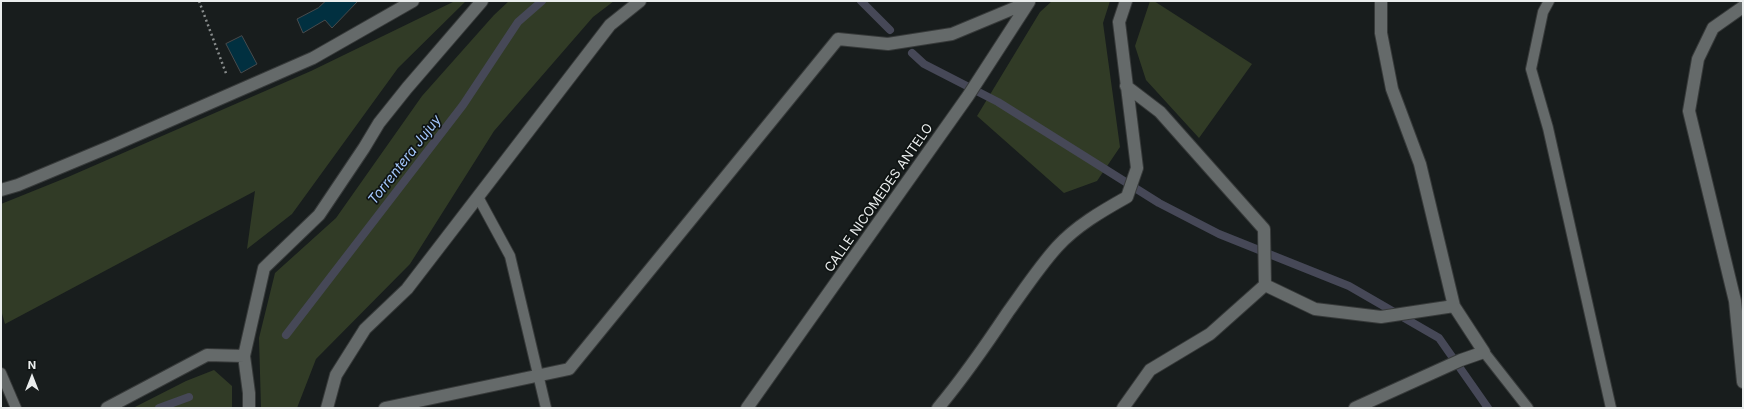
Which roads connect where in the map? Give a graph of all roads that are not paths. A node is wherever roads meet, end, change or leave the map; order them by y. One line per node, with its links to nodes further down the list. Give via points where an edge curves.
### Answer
1 (413, 1): 10 (street, via 313,58 18,186)
2 (482, 1): 15 (street, via 379,123 319,215 264,268)
3 (640, 1): 11 (street, via 610,25)
4 (1029, 1): 17 (street, via 952,34 888,44 838,38 569,369); 25 (street, CALLE NICOMEDES ANTELO, via 970,92)
5 (1126, 1): 9 (street, via 1119,22)
6 (1381, 1): 13 (street, via 1381,33 1392,89 1420,164)
7 (1549, 1): 30 (lane, via 1543,12 1532,69 1548,128)
8 (1743, 7): 18 (street, via 1713,28 1698,59 1689,111 1734,301)
9 (1126, 86): 12 (street, via 1160,112 1264,229); 26 (street, via 1138,168 1126,197 1098,214 1058,246 964,377)
10 (1, 190)
11 (478, 197): 17 (lane, via 510,256); 22 (street, via 407,288 365,329 336,376)
12 (1265, 285): 13 (street, via 1315,309 1381,317); 27 (street, via 1210,334 1150,370)
13 (1454, 306): 14 (street)
14 (1484, 352): 28 (street, via 1460,360); 29 (lane)
15 (244, 356): 20 (street, via 207,355); 21 (street, via 249,393)
16 (1, 372): 19 (lane)
17 (538, 376): 23 (street); 24 (lane)
18 (1743, 382)
19 (16, 408)
20 (107, 408)
21 (248, 408)
22 (327, 408)
23 (385, 408)
24 (546, 408)
25 (747, 408)
26 (938, 408)
27 (1123, 408)
28 (1355, 408)
29 (1528, 408)
30 (1611, 408)

